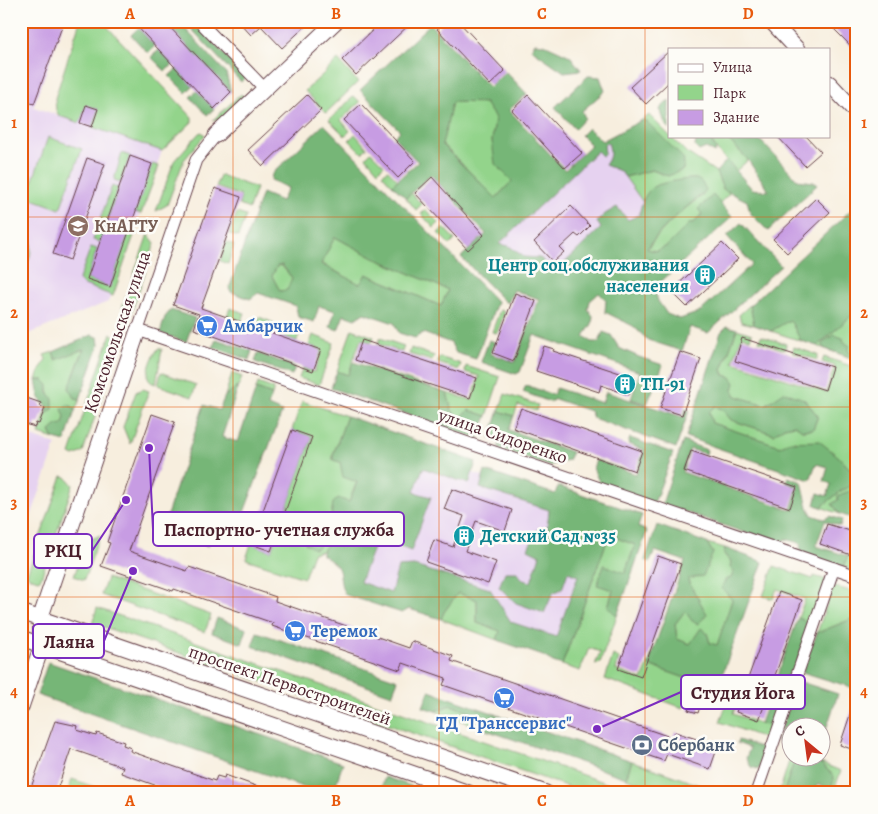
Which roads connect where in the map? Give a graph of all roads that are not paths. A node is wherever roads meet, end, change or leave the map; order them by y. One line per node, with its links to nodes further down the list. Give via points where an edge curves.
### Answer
1 (199, 21): 6 (street)
2 (336, 21): 6 (main road, Комсомольская улица)
3 (771, 21): 4 (main road)
4 (796, 48)
5 (830, 84): 7 (main road)
6 (265, 89): 8 (main road, Комсомольская улица)
7 (857, 113)
8 (216, 135): 9 (street, Комсомольская улица, via 196,160)
9 (138, 330): 10 (street, улица Сидоренко); 13 (main road, Комсомольская улица)
10 (834, 568): 11 (street, улица Сидоренко); 25 (street)
11 (857, 576)
12 (21, 612): 13 (main road, проспект Первостроителей)
13 (40, 618): 14 (main road, Комсомольская улица); 15 (main road, Комсомольская улица); 16 (main road, проспект Первостроителей)
14 (21, 638): 15 (main road)
15 (42, 645): 17 (main road, Комсомольская улица); 18 (main road)
16 (232, 685): 18 (main road); 19 (main road, проспект Первостроителей)
17 (21, 707)
18 (224, 708): 21 (main road)
19 (360, 729): 20 (main road, проспект Первостроителей); 21 (main road)
20 (388, 738): 22 (main road); 24 (main road, проспект Первостроителей)
21 (351, 752): 22 (main road)
22 (379, 762): 23 (main road)
23 (469, 793)
24 (546, 793)
25 (756, 793)

